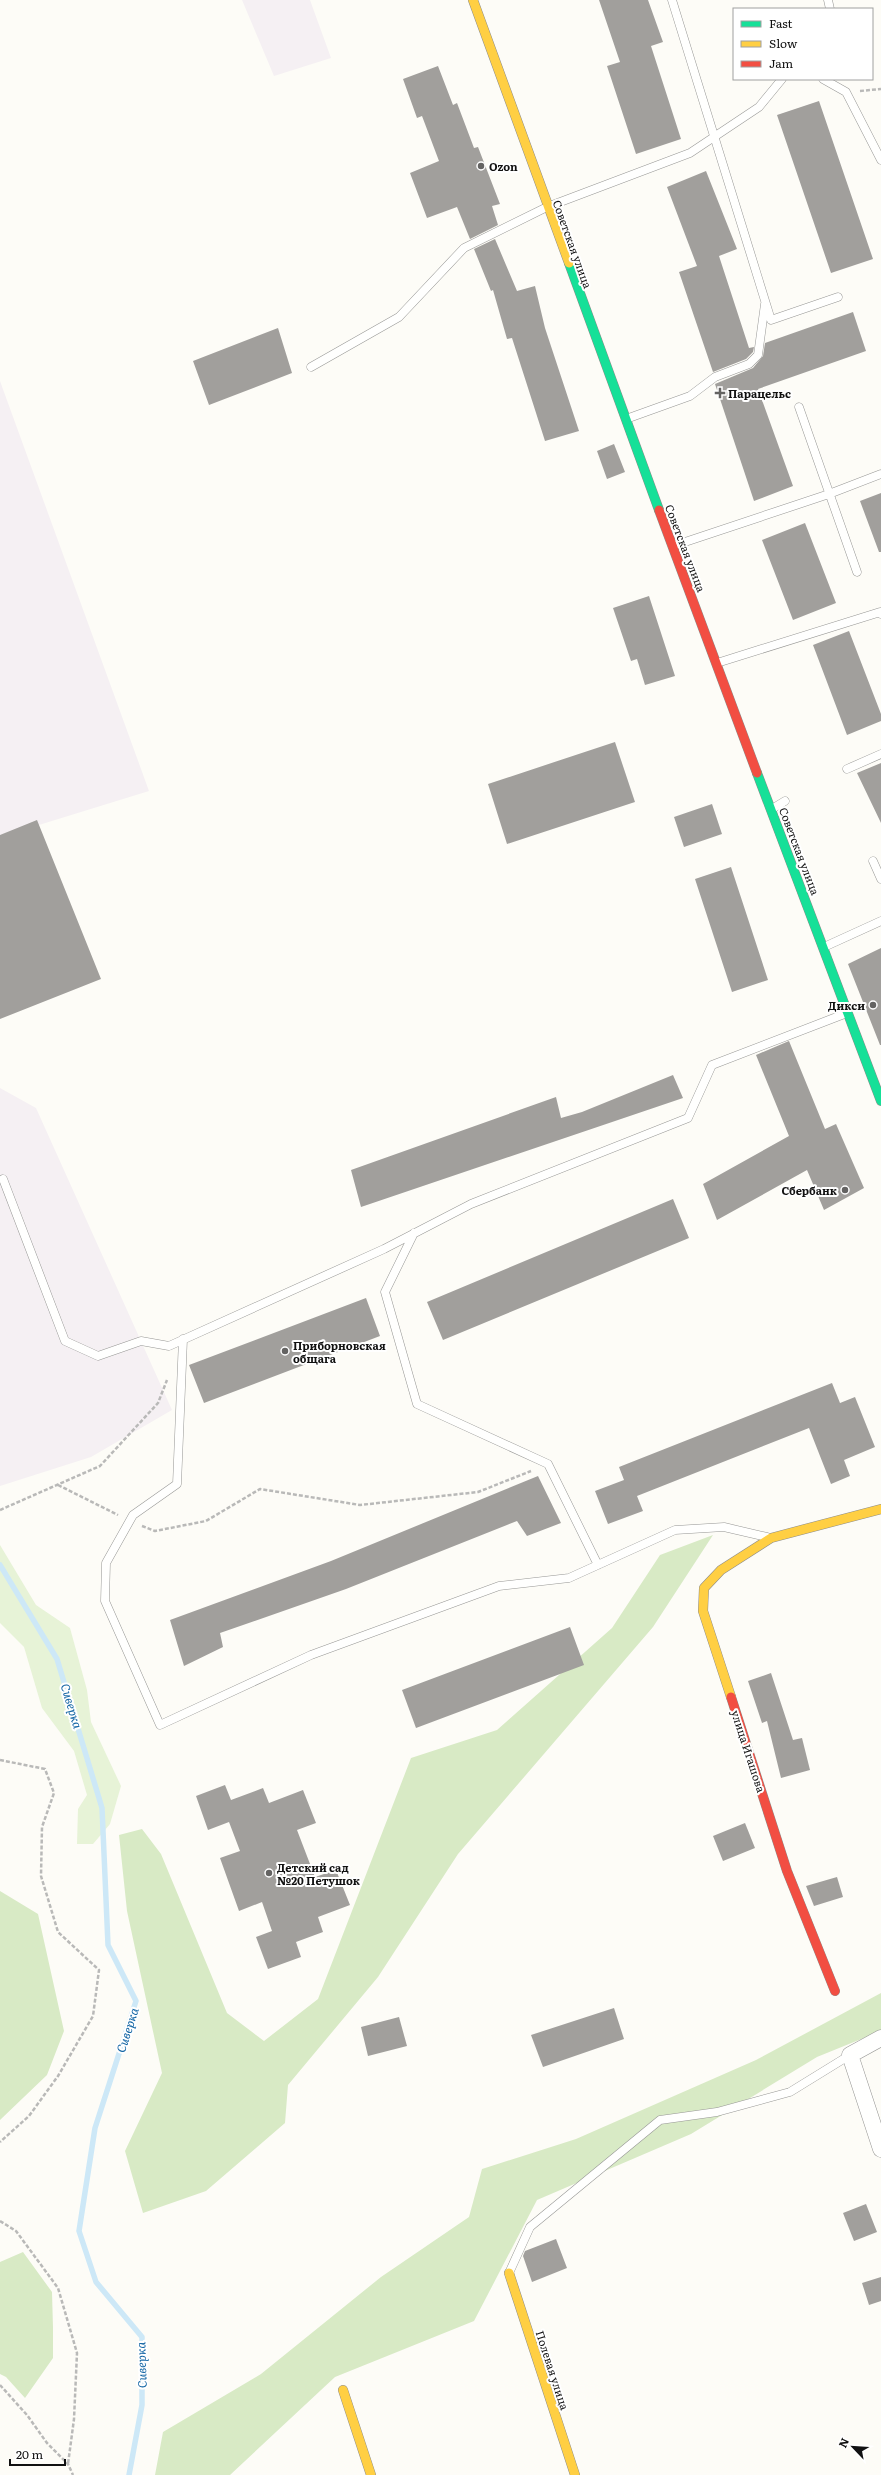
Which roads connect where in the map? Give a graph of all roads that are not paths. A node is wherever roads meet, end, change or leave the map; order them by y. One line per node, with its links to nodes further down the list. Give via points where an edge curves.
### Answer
1 (473, 0): 7 (main road, Советская улица)
2 (672, 0): 5 (lane)
3 (781, 80): 5 (lane, via 759,107)
4 (825, 80): 6 (lane, via 846,92)
5 (716, 136): 7 (lane, via 690,154); 9 (lane)
6 (881, 160)
7 (547, 207): 10 (lane, via 464,248 399,317); 12 (main road, Советская улица)
8 (838, 297): 9 (lane, via 771,320)
9 (765, 301): 12 (lane, via 758,355 749,364 715,377 690,396)
10 (311, 367)
11 (799, 407): 14 (lane)
12 (625, 419): 15 (main road, Советская улица)
13 (881, 474): 14 (lane)
14 (830, 494): 15 (lane); 16 (lane)
15 (672, 546): 18 (main road, Советская улица)
16 (857, 572)
17 (881, 614): 18 (lane, via 880,612)
18 (716, 663): 22 (main road, Советская улица)
19 (881, 754): 20 (lane)
20 (847, 769)
21 (785, 801): 22 (lane)
22 (771, 809): 26 (main road, Советская улица)
23 (873, 861): 24 (lane)
24 (881, 879)
25 (881, 922): 26 (lane)
26 (823, 947): 27 (main road, Советская улица)
27 (848, 1012): 28 (main road, Советская улица); 30 (lane, via 712,1065 688,1118 471,1204)
28 (881, 1101)
29 (3, 1179): 31 (lane, via 65,1341 98,1356 140,1341 169,1346)
30 (414, 1233): 31 (lane); 34 (lane, via 385,1292 417,1404 548,1464)
31 (183, 1339): 34 (lane, via 177,1484 133,1515 106,1563 105,1601 160,1725 310,1655 499,1586 569,1578)
32 (881, 1509): 33 (main road, улица Игашова, via 838,1518)
33 (771, 1538): 34 (lane, via 724,1528 675,1530); 35 (main road, улица Игашова, via 721,1570 704,1588 703,1611 787,1871)
34 (598, 1565)
35 (835, 1991)
36 (881, 2038): 37 (street)
37 (850, 2055): 38 (street); 39 (lane, via 790,2092 717,2112 660,2120 530,2227)
38 (881, 2149)
39 (509, 2273): 42 (main road, Полевая улица)
40 (343, 2390): 41 (main road)
41 (371, 2475)
42 (575, 2475)

